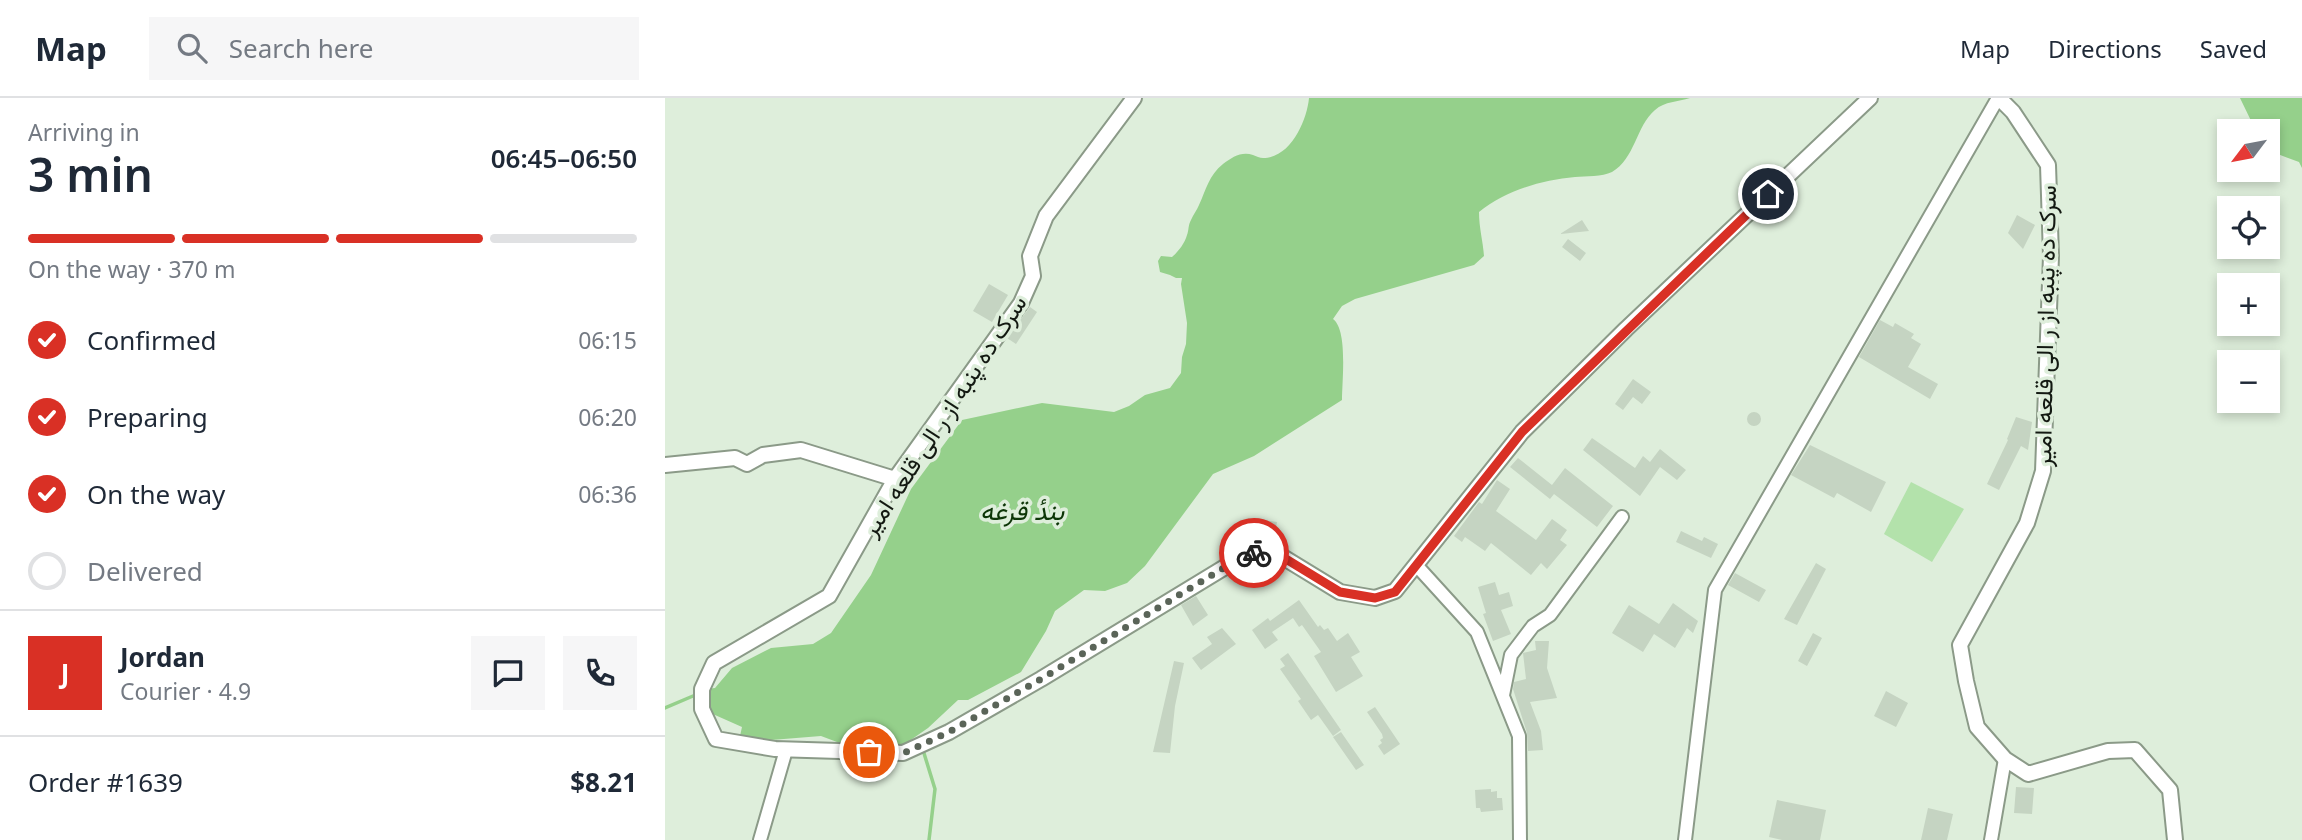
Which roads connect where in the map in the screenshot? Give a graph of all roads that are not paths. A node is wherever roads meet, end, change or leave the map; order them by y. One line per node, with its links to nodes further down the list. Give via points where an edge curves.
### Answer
1 (1133, 98): 5 (street, سرک ده پنبه از ر الی قلعه امیر, via 1045,216 1030,256 1033,276 1021,303)
2 (1870, 98): 7 (street, via 1522,432)
3 (1999, 98): 10 (street, سرک ده پنبه از ر الی قلعه امیر, via 2047,164 2051,256 2043,471 2027,523 1960,645 1977,727); 13 (street, via 1715,590)
4 (665, 466): 5 (street, via 735,458 747,464 763,454 801,450)
5 (895, 480): 9 (street, سرک ده پنبه از ر الی قلعه امیر, via 829,596 714,663 702,689 702,709 716,739)
6 (1622, 517): 8 (street, via 1550,615 1533,626 1511,654)
7 (1417, 566): 8 (street, via 1477,632); 9 (street, via 1395,592 1375,598 1340,592 1268,548 1235,561 1041,679 904,753)
8 (1503, 695): 12 (street, via 1519,736)
9 (786, 750): 11 (street)
10 (2005, 759): 14 (street); 15 (street, سرک ده پنبه از ر الی قلعه امیر, via 2028,774 2108,751 2135,750 2170,790)
11 (760, 840)
12 (1520, 840)
13 (1685, 840)
14 (1991, 840)
15 (2175, 840)

